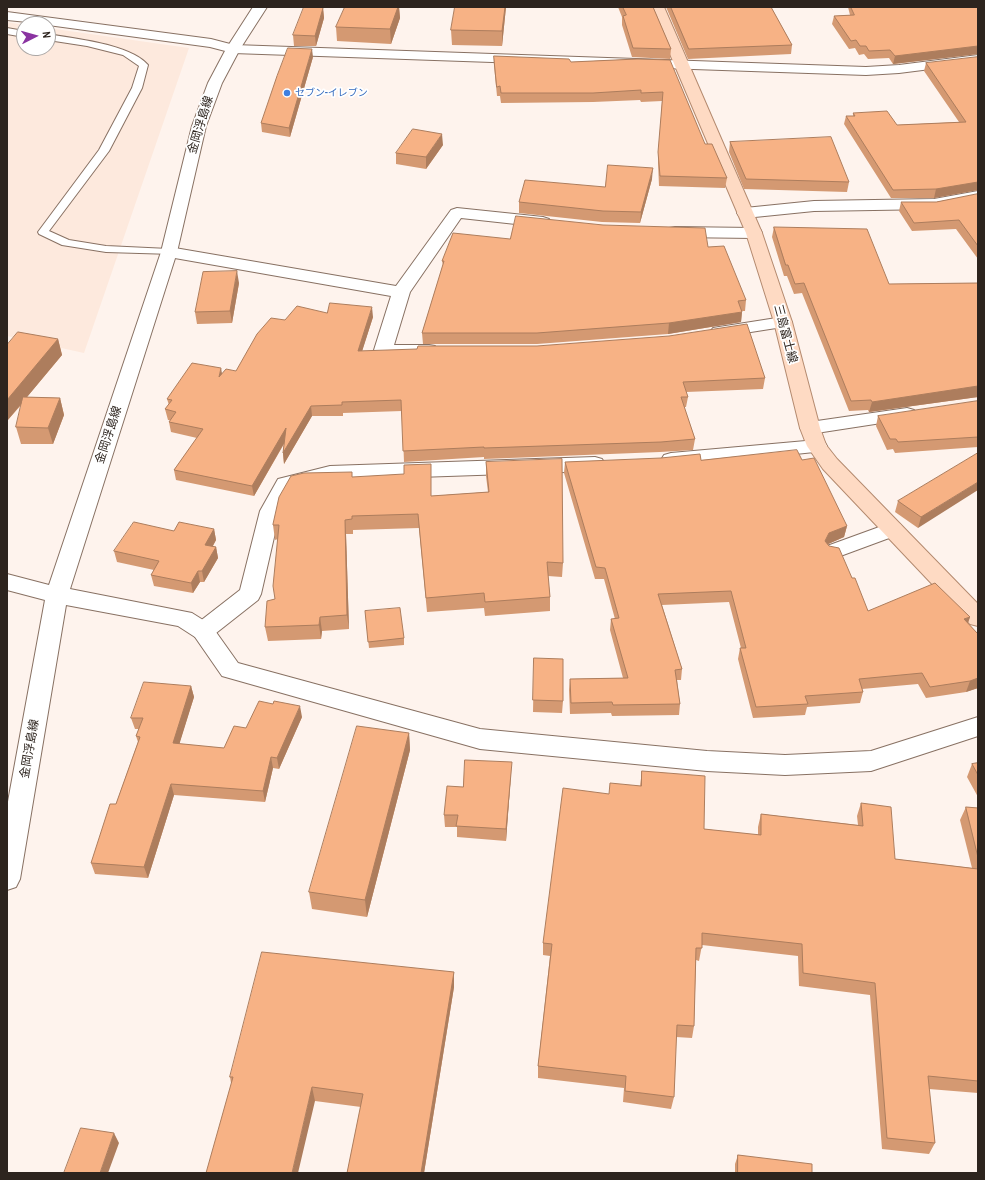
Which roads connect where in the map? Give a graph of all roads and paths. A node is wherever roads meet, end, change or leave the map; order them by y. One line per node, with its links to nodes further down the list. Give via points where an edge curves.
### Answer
1 (260, 7): 5 (street, 金岡浮島線)
2 (657, 7): 7 (main road, 三島富士線)
3 (7, 16): 5 (street)
4 (56, 38): 13 (lane, via 87,42 126,53 144,65 137,88 104,151 43,232 66,243 106,249)
5 (233, 49): 7 (street); 13 (street, 金岡浮島線, via 215,83 199,126)
6 (978, 59): 7 (street, via 866,71)
7 (680, 65): 9 (main road, 三島富士線)
8 (978, 196): 9 (street, via 934,204 814,206)
9 (745, 213): 12 (main road, 三島富士線)
10 (556, 224): 14 (street, via 457,212)
11 (661, 231): 12 (street)
12 (754, 233): 15 (main road, 三島富士線)
13 (169, 252): 14 (street); 25 (street, 金岡浮島線)
14 (401, 292): 17 (street, via 383,350)
15 (783, 322): 16 (street); 19 (main road, 三島富士線)
16 (706, 334)
17 (444, 350)
18 (924, 412): 19 (street)
19 (813, 437): 20 (street); 22 (main road, 三島富士線, via 830,464)
20 (652, 461)
21 (613, 463): 27 (street, via 330,473 284,484 270,511 250,594)
22 (893, 529): 23 (street); 26 (main road, 三島富士線)
23 (835, 551)
24 (7, 582): 25 (street)
25 (57, 595): 27 (street, via 184,619); 29 (street, 金岡浮島線)
26 (978, 618)
27 (203, 631): 28 (street, via 230,670 480,740 707,761 785,765 871,761)
28 (978, 726)
29 (7, 879)

